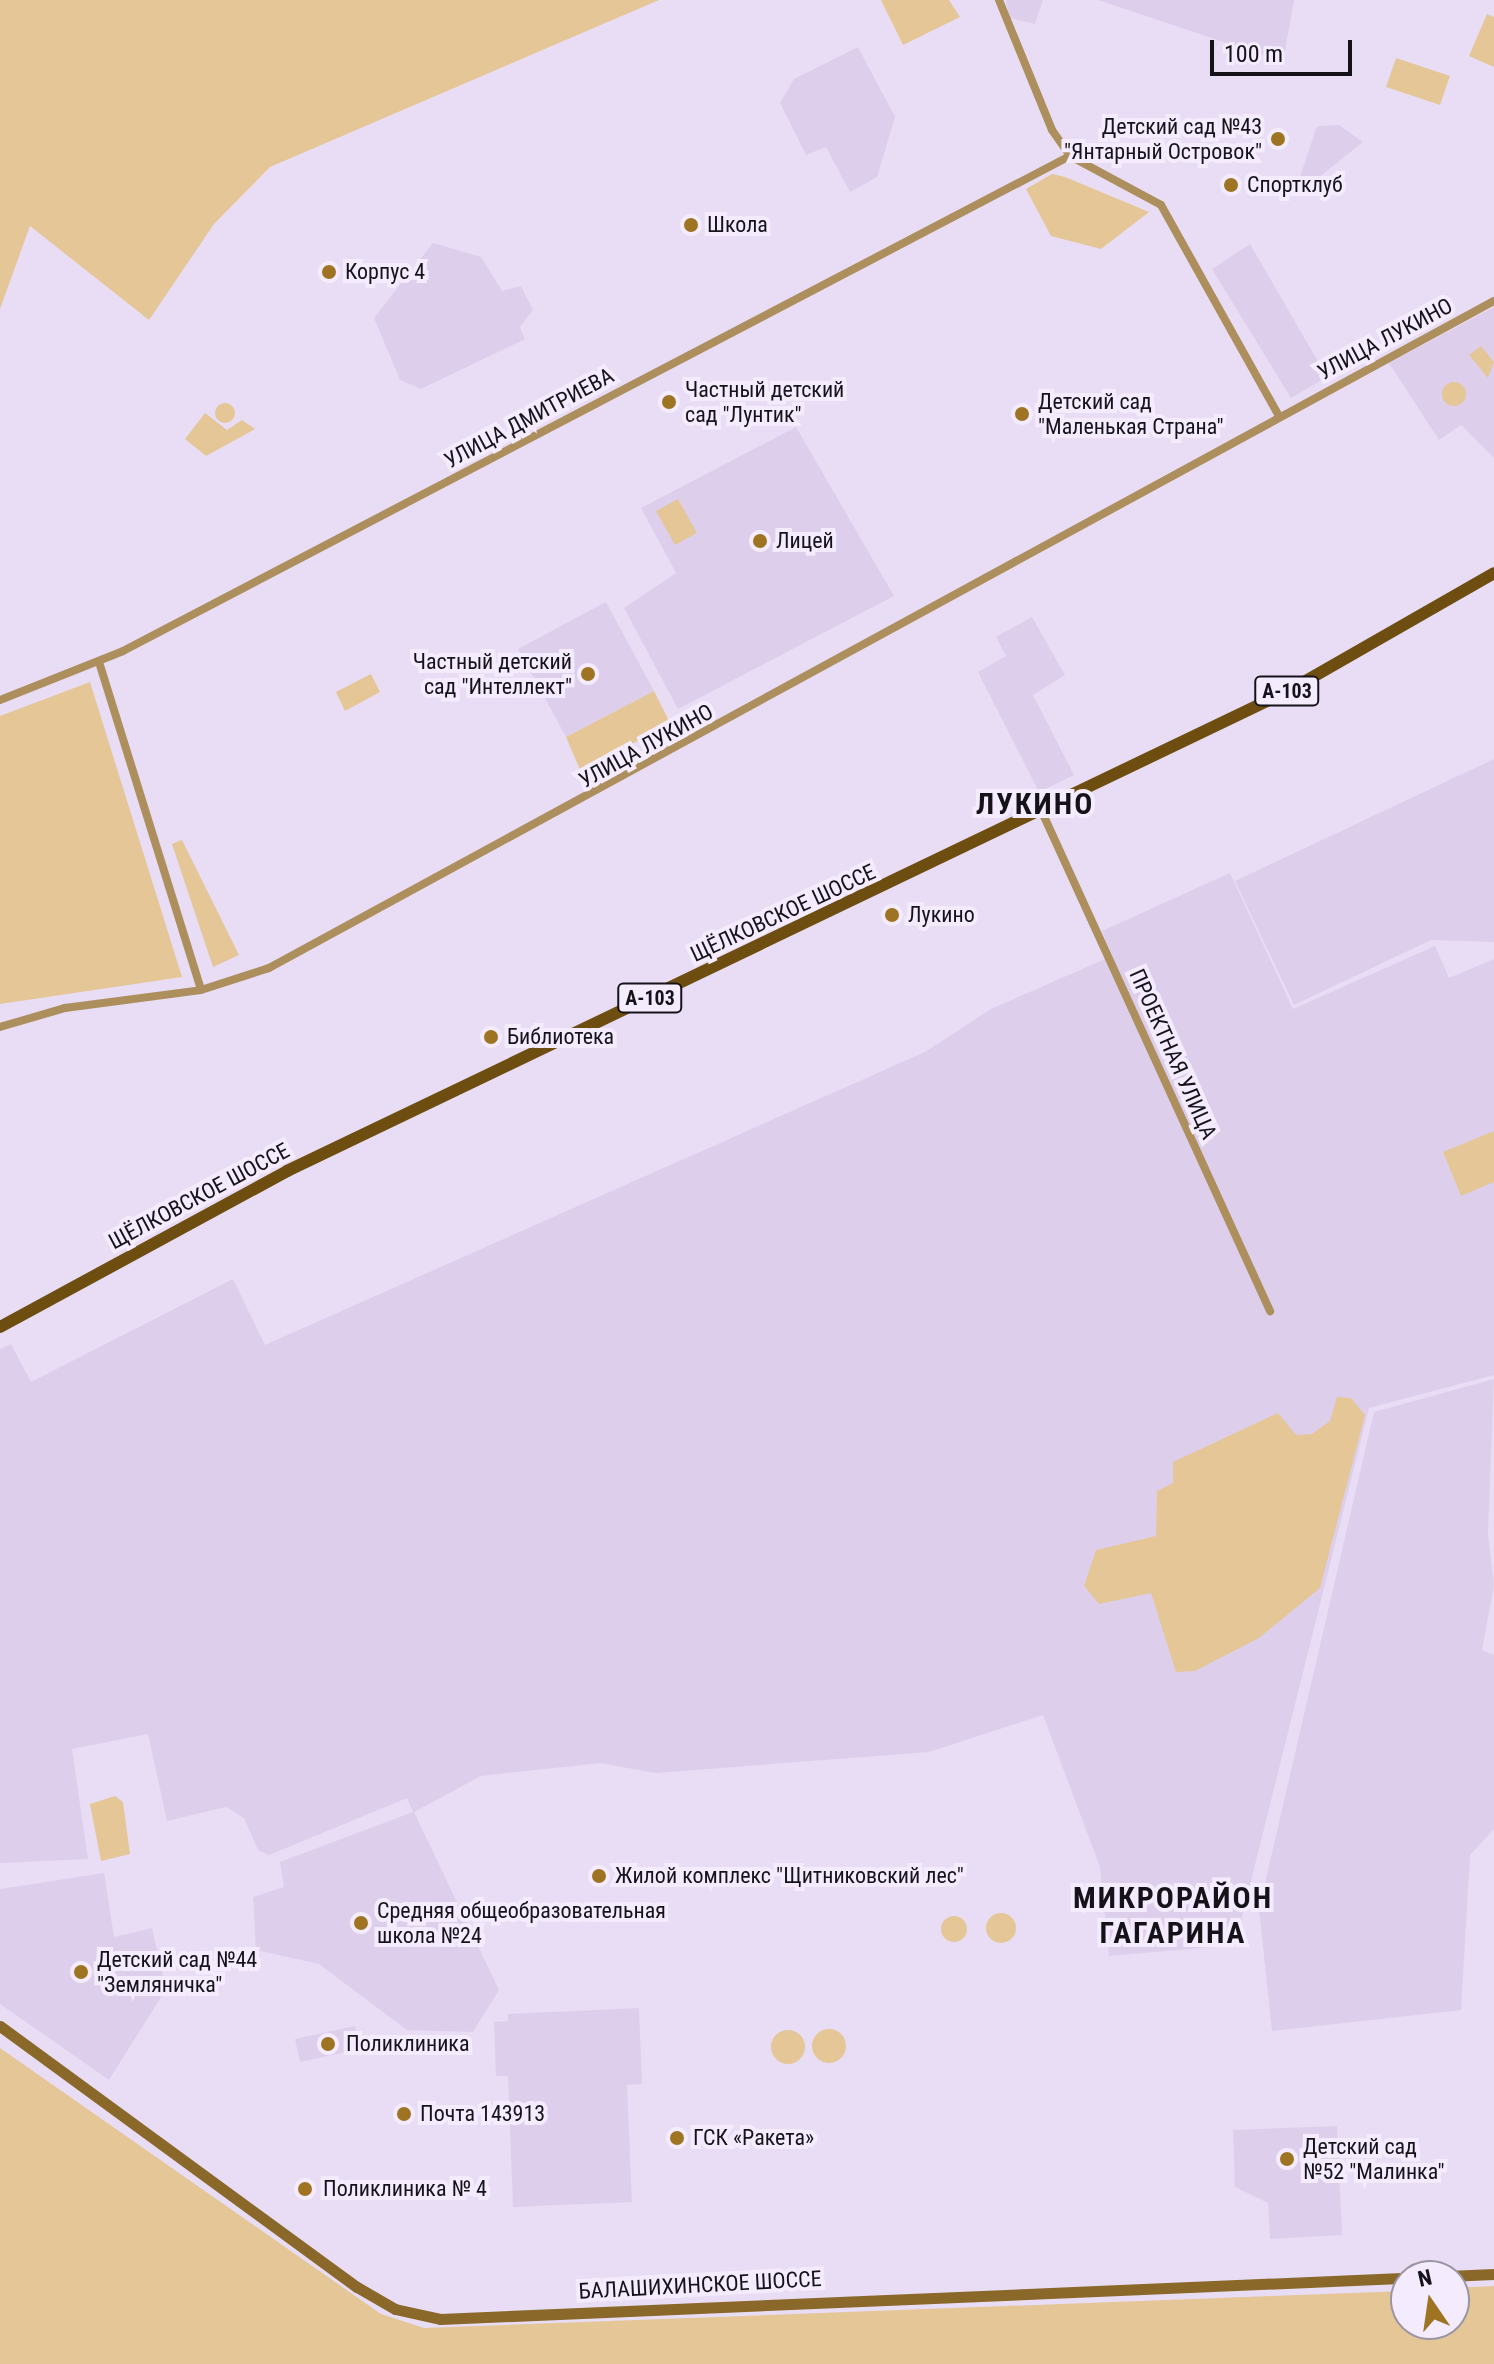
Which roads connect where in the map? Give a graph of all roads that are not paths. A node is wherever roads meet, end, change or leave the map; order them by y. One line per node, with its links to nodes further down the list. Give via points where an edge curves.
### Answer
1 (999, 0): 2 (street)
2 (1070, 156): 4 (street, via 1161,205); 6 (street, УЛИЦА ДМИТРИЕВА)
3 (1494, 301): 4 (street, УЛИЦА ЛУКИНО)
4 (1279, 416): 9 (street, УЛИЦА ЛУКИНО, via 918,620 298,953)
5 (1494, 573): 8 (main road, ЩЁЛКОВСКОЕ ШОССЕ / А-103, via 1290,690)
6 (99, 662): 7 (street, УЛИЦА ДМИТРИЕВА); 9 (street)
7 (0, 700)
8 (1042, 812): 11 (street, ПРОЕКТНАЯ УЛИЦА); 12 (main road, ЩЁЛКОВСКОЕ ШОССЕ / А-103, via 287,1171)
9 (201, 990): 10 (street, УЛИЦА ЛУКИНО, via 65,1008)
10 (0, 1027)
11 (1270, 1311)
12 (0, 1327)
13 (0, 2026): 14 (main road, БАЛАШИХИНСКОЕ ШОССЕ, via 357,2287 395,2309 440,2319)
14 (1494, 2274)

